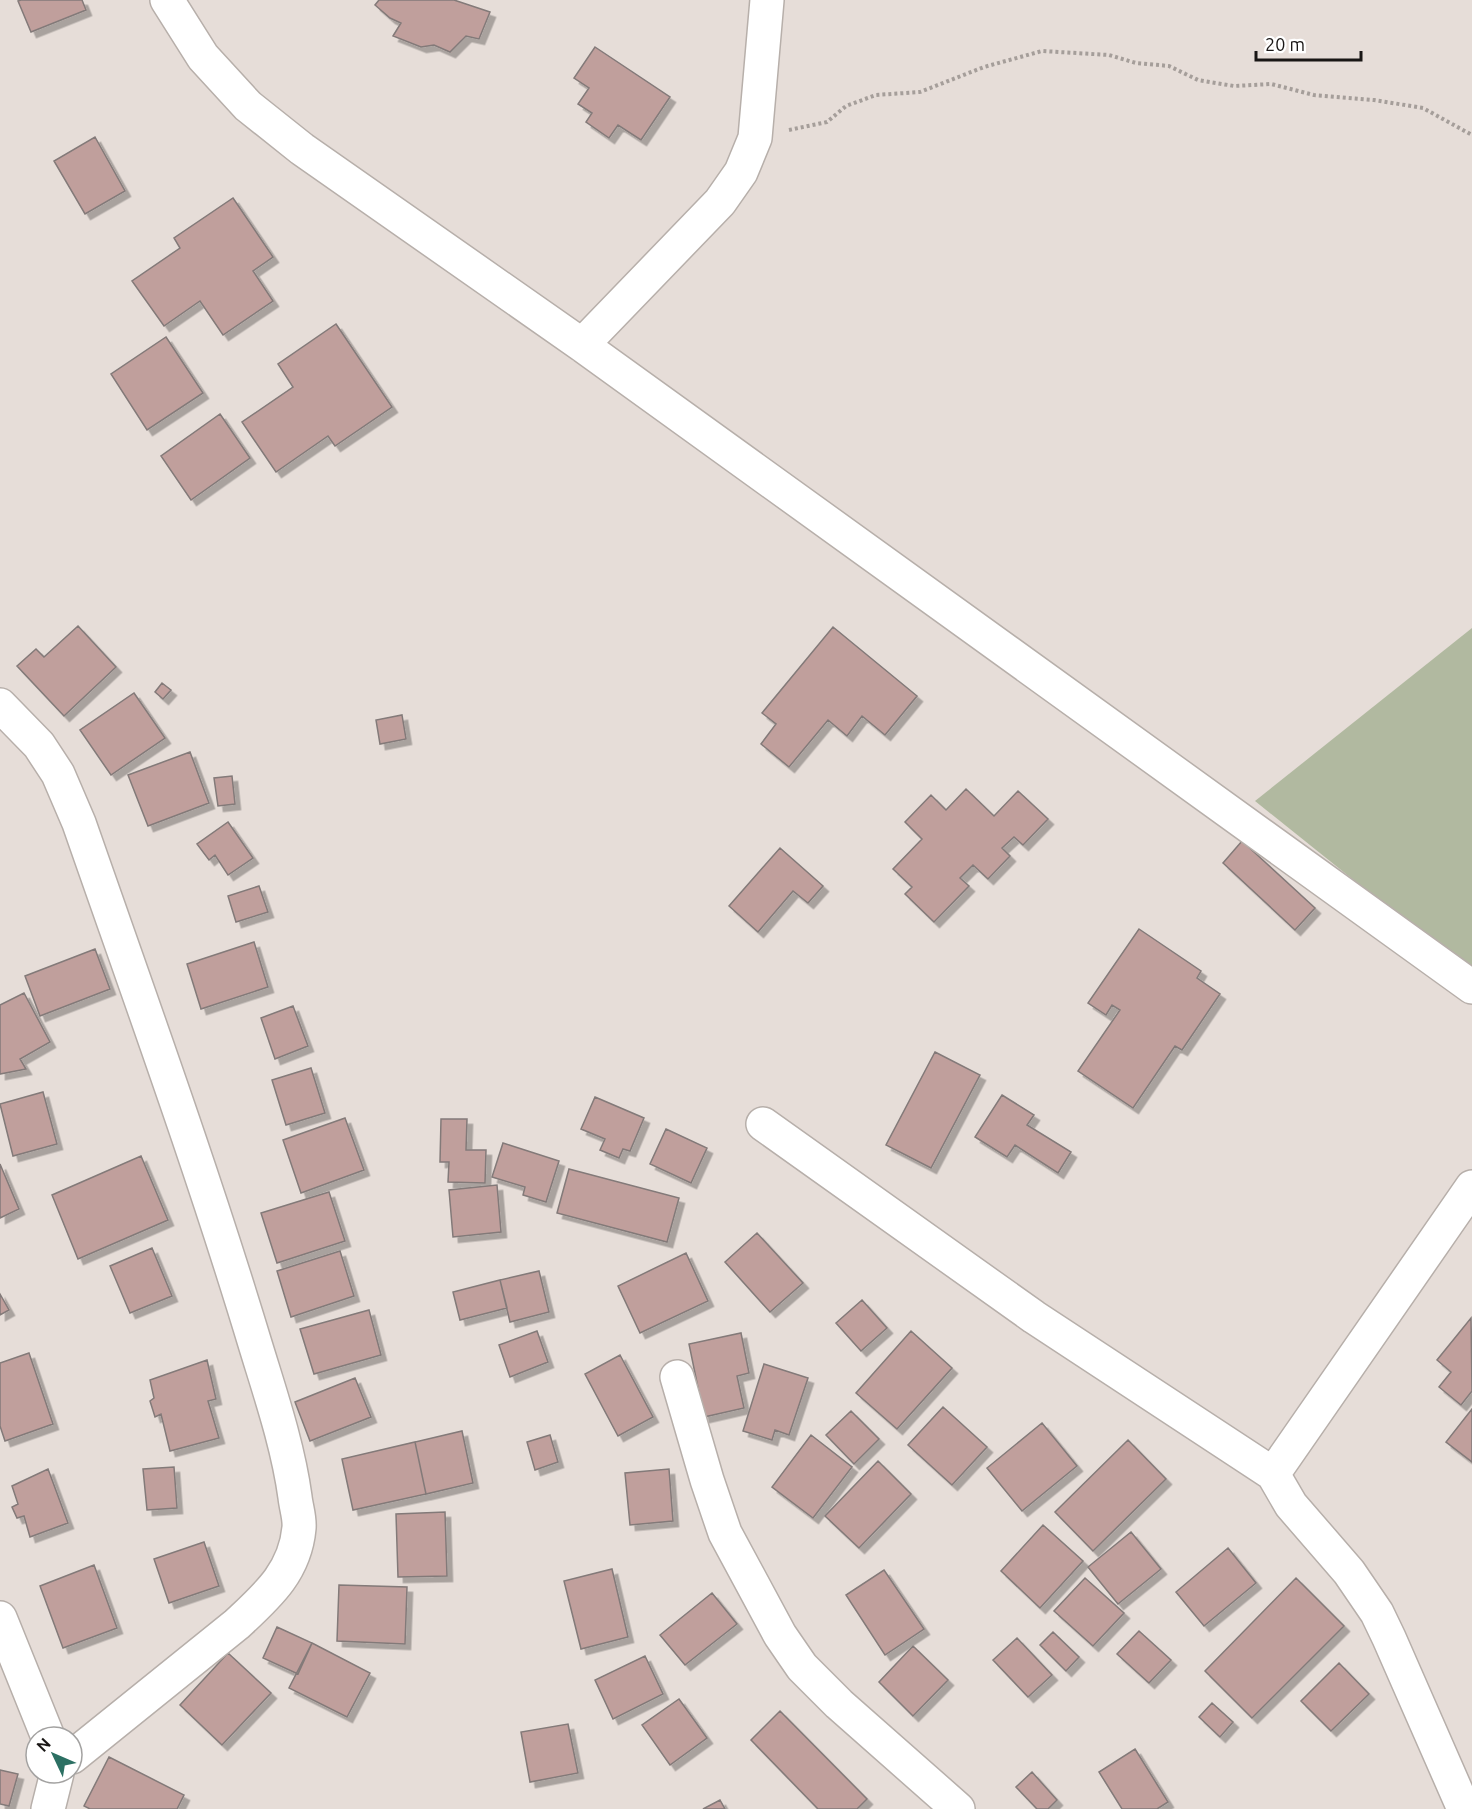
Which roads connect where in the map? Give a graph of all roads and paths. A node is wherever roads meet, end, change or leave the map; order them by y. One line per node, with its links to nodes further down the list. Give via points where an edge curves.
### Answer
1 (167, 0): 5 (street, via 203,57 248,106 302,149)
2 (767, 0): 4 (street)
3 (1472, 135): 4 (path, via 1423,108 1314,95 1271,84 1234,86 1197,80 1169,66 1109,55 1042,51 984,67 920,92 876,95 846,106 827,122)
4 (755, 138): 5 (street, via 741,172 720,202)
5 (582, 345): 7 (street)
6 (0, 705): 14 (street, via 39,745 58,774 80,823 225,1244 280,1427 299,1526 295,1553 283,1576 262,1600)
7 (1472, 987)
8 (763, 1124): 11 (street, via 1034,1317)
9 (1472, 1187): 11 (street)
10 (677, 1377): 17 (street, via 725,1533 780,1635 802,1667 839,1704)
11 (1274, 1474): 18 (street, via 1291,1505 1349,1572 1377,1613)
12 (0, 1618): 13 (street)
13 (43, 1725)
14 (84, 1747)
15 (54, 1785): 16 (street)
16 (48, 1809)
17 (958, 1809)
18 (1464, 1809)

